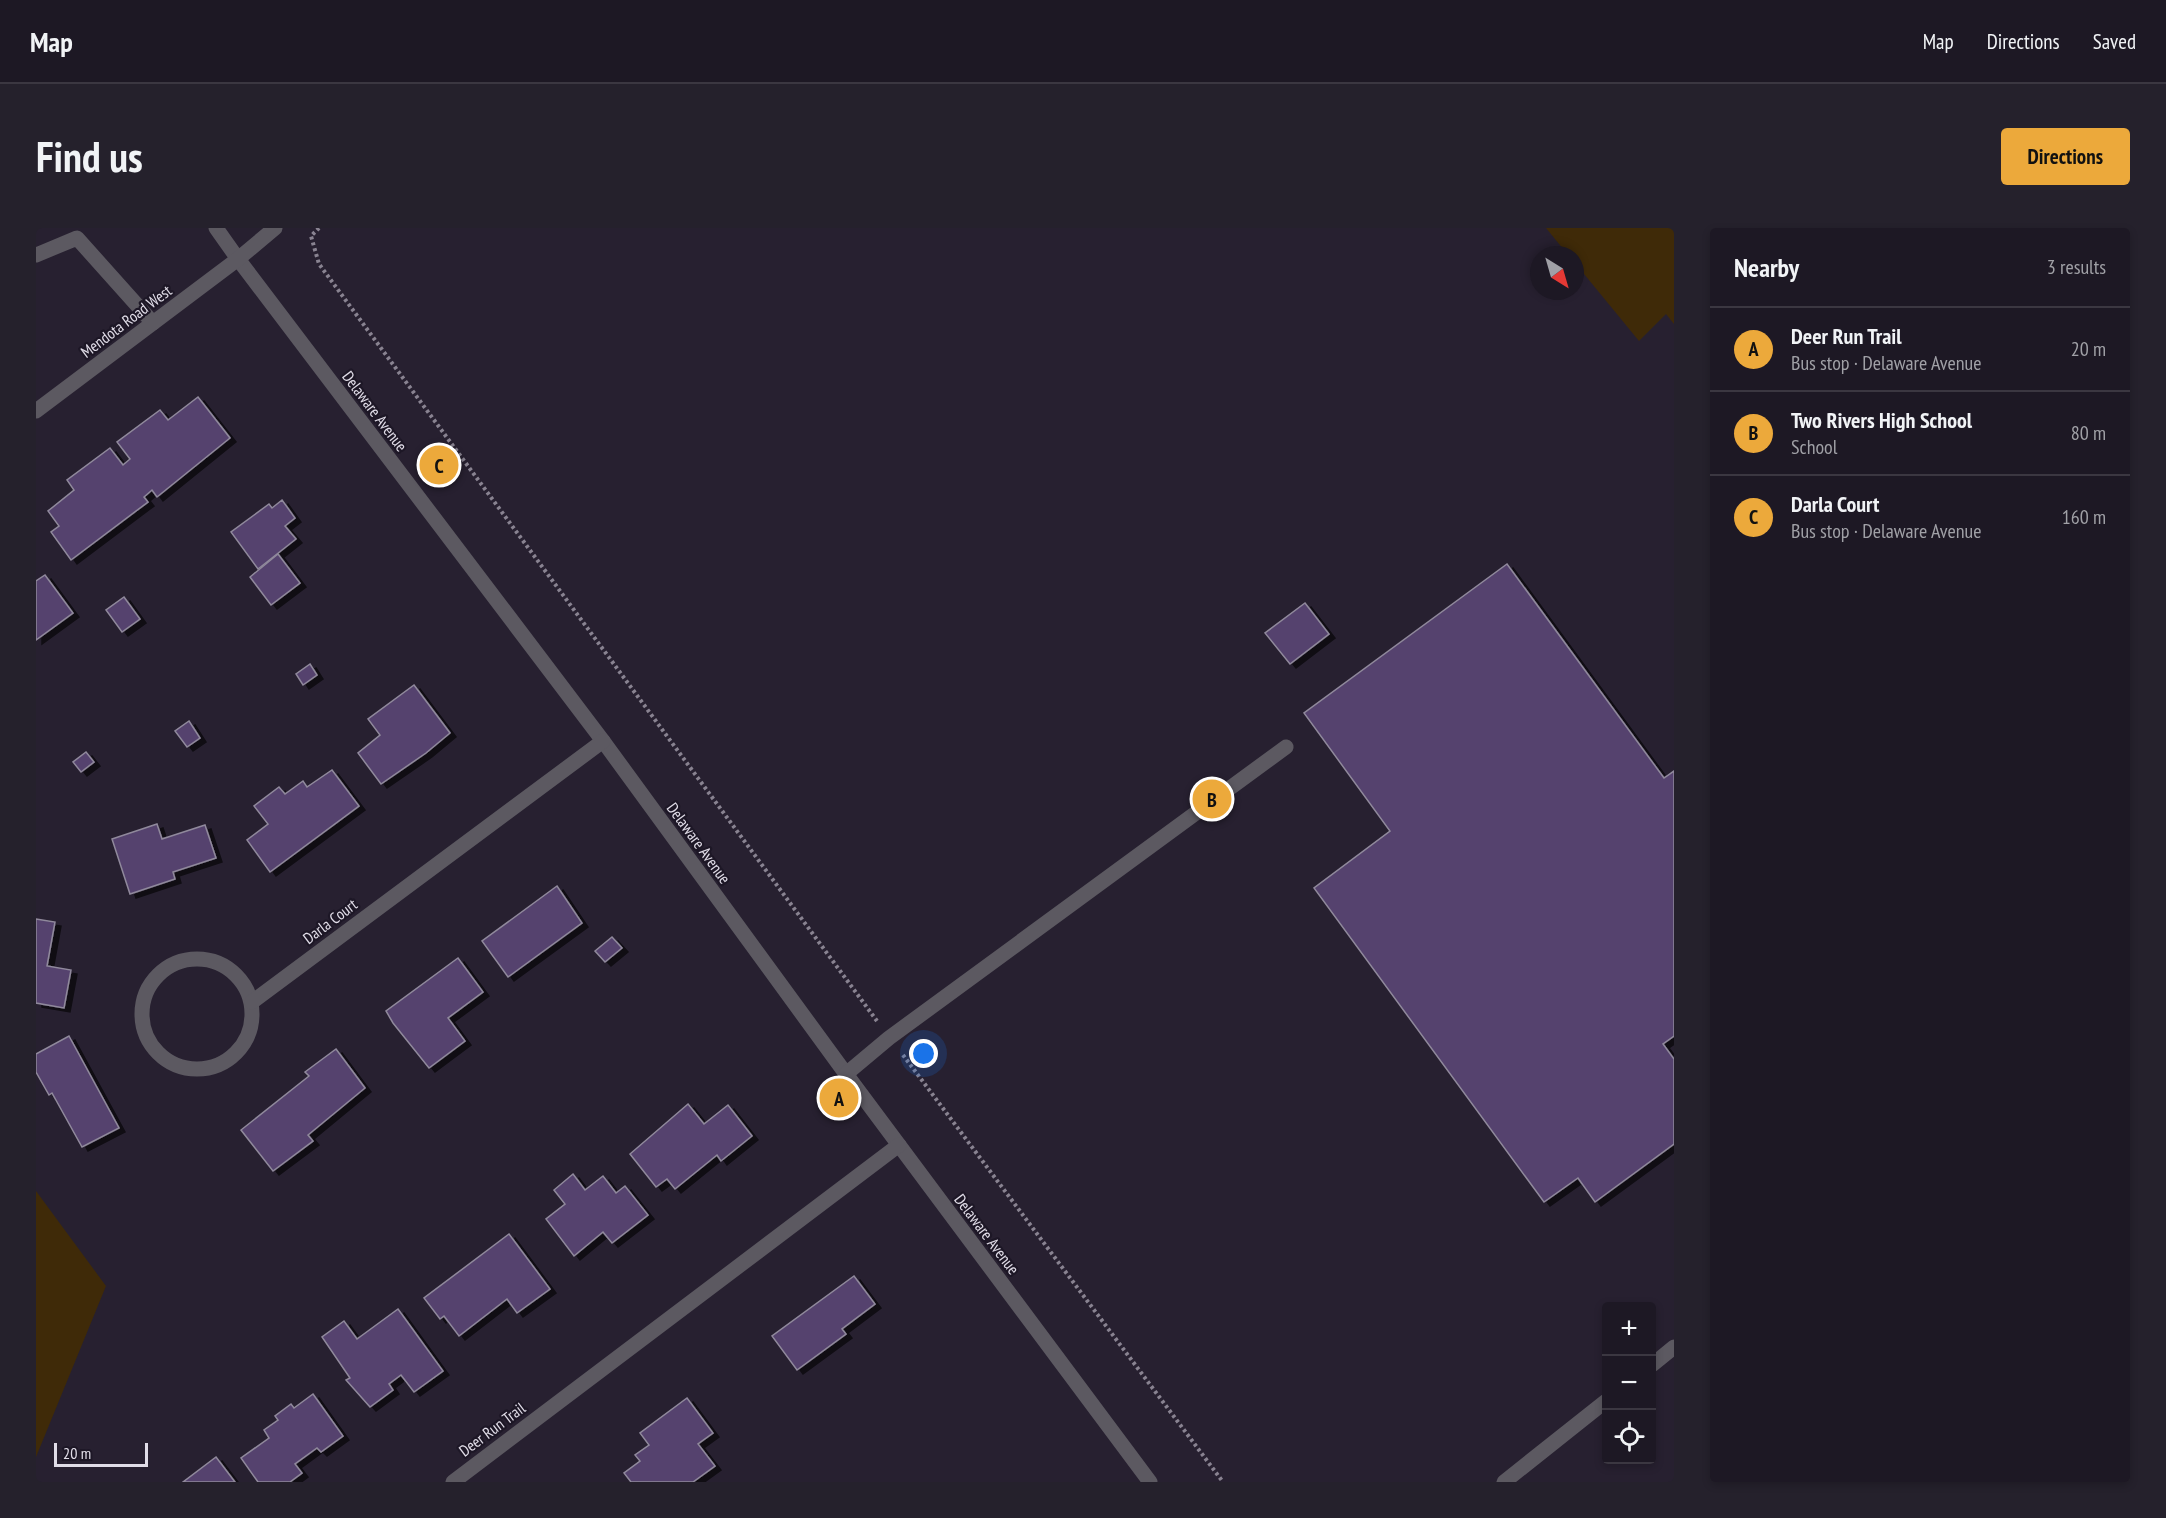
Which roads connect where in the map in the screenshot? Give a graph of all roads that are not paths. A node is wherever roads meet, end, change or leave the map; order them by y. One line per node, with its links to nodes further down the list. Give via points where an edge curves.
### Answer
1 (216, 228): 4 (street, Delaware Avenue)
2 (275, 228): 4 (street, Mendota Road West)
3 (36, 255): 5 (street, via 77,238)
4 (238, 259): 5 (street, Mendota Road West); 7 (street, Delaware Avenue)
5 (153, 323): 6 (street, Mendota Road West)
6 (36, 411)
7 (603, 741): 9 (street, Darla Court); 10 (street, Delaware Avenue)
8 (1286, 747): 10 (street, via 889,1038)
9 (252, 1002): 9 (street, via 243,982 228,967 208,959 186,959 166,968 151,983 143,1004 143,1025 152,1045 167,1060 187,1068 209,1068 229,1059 244,1044 252,1024)
10 (846, 1074): 11 (street, Delaware Avenue)
11 (898, 1145): 15 (street, Deer Run Trail); 16 (street, Delaware Avenue)
12 (1674, 1347): 13 (street)
13 (1656, 1362)
14 (1602, 1404): 17 (street)
15 (453, 1482)
16 (1150, 1482)
17 (1504, 1482)

